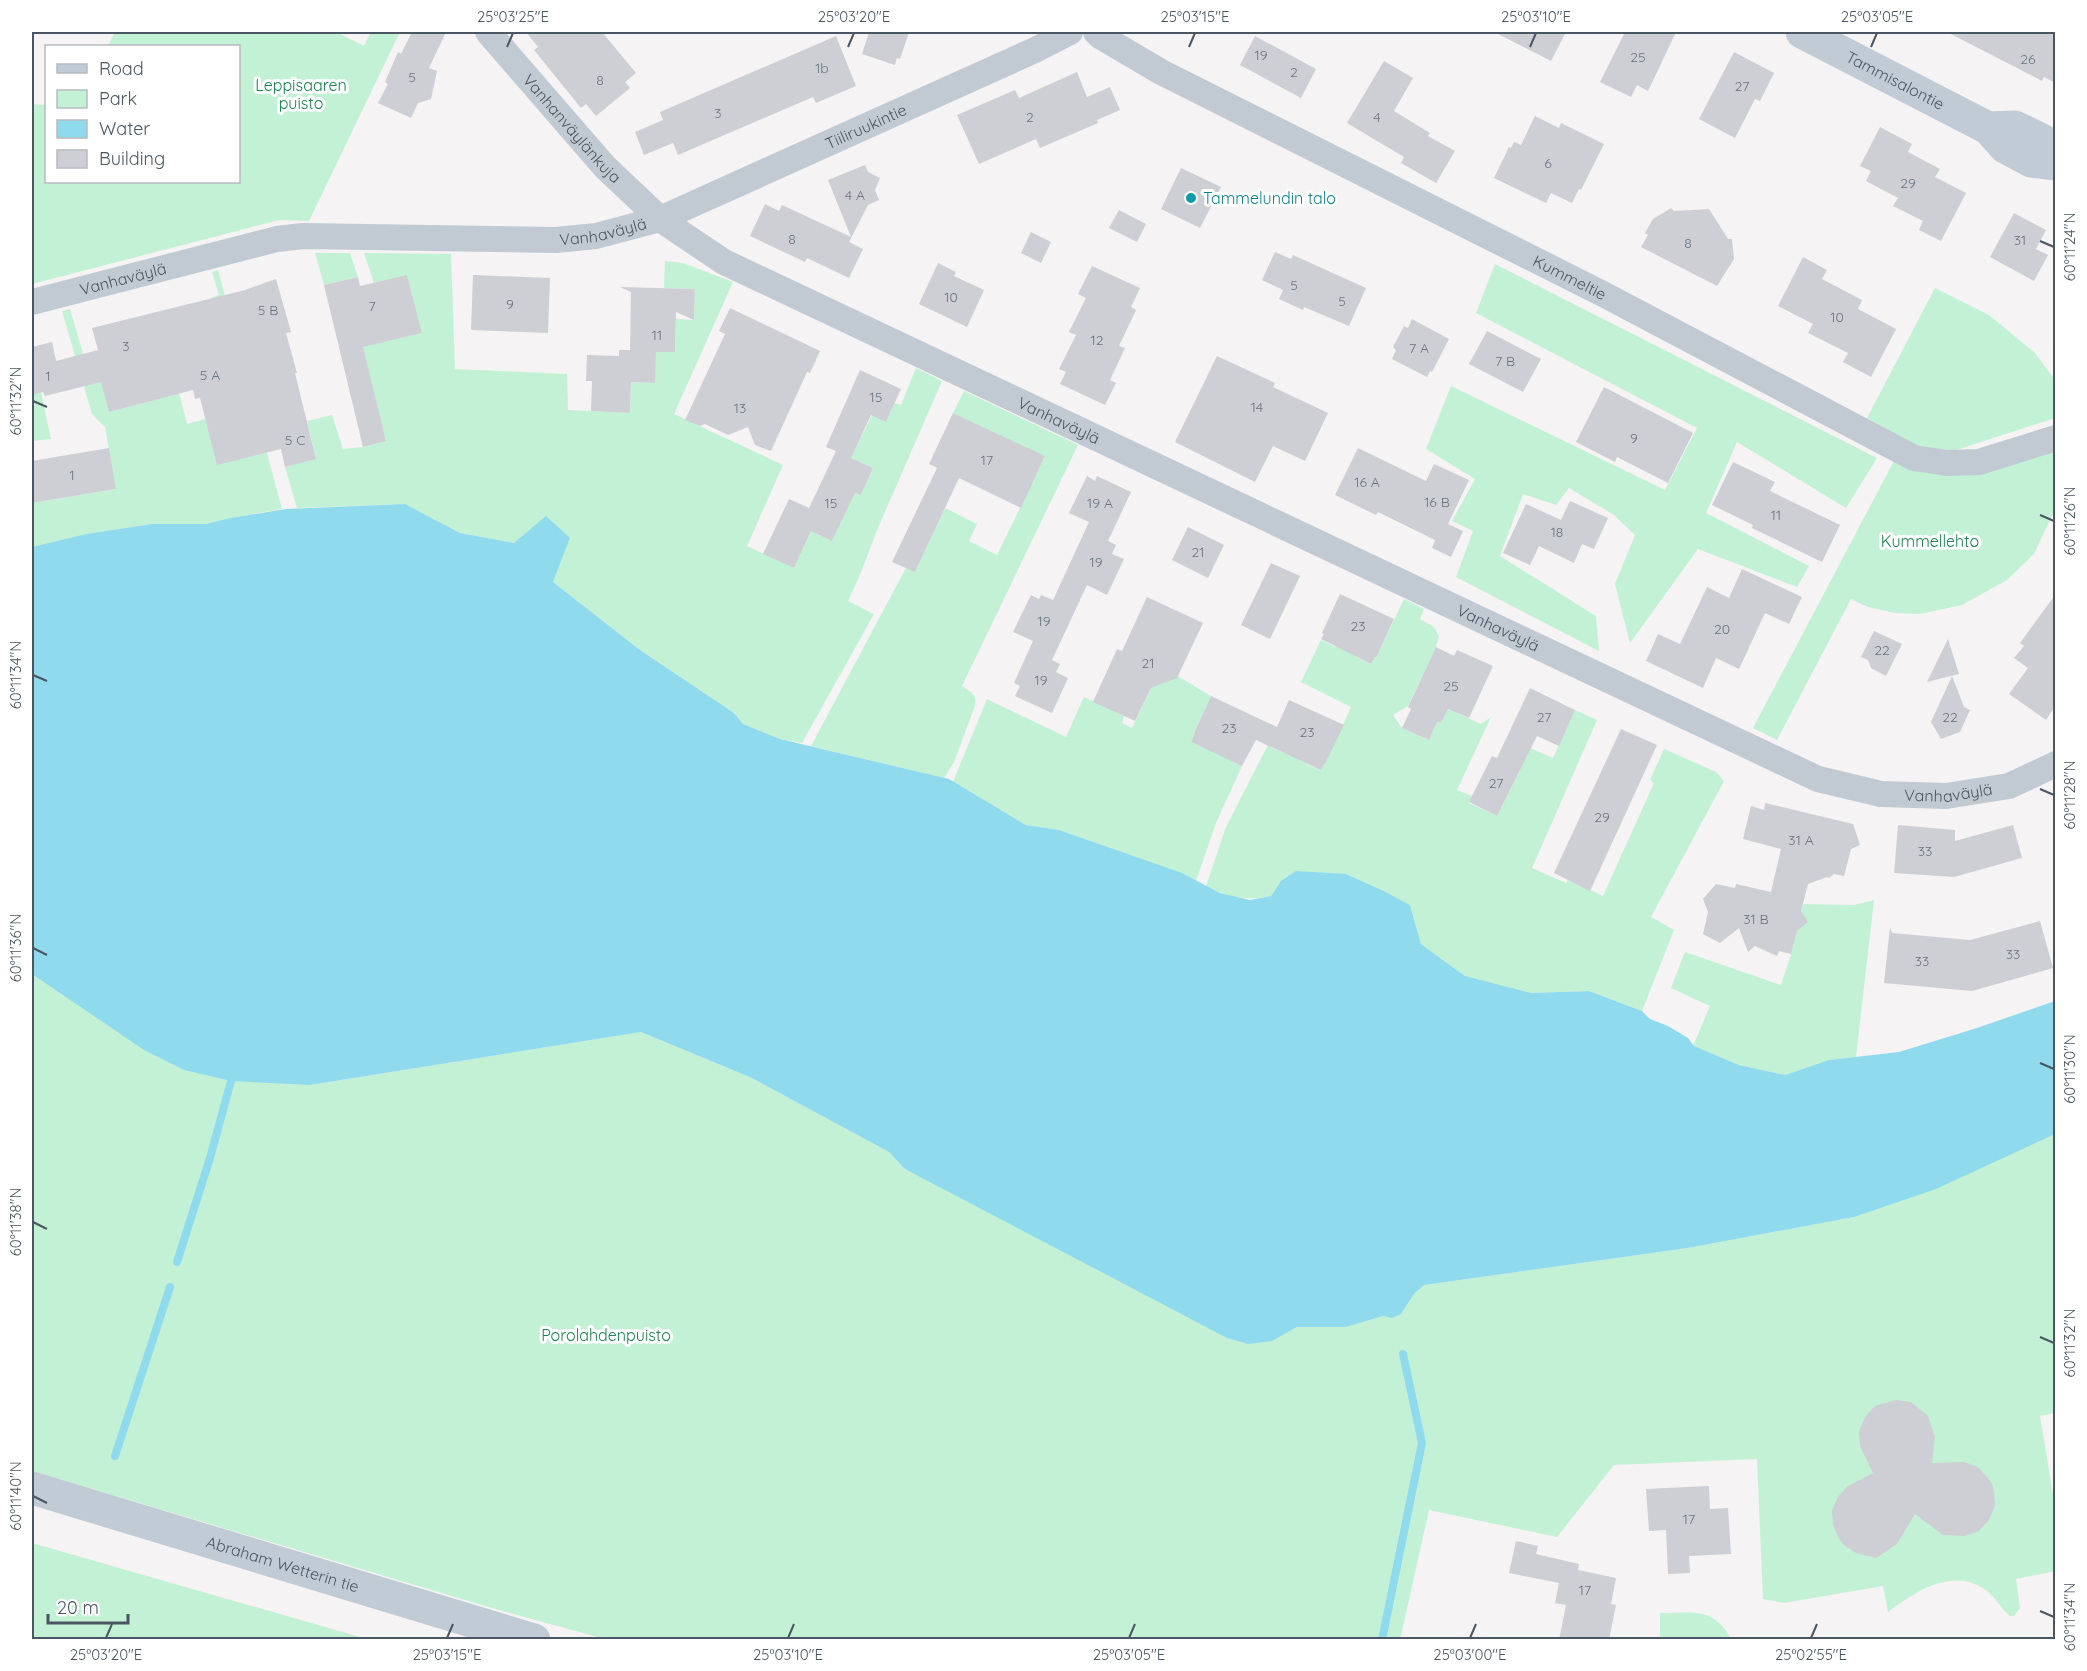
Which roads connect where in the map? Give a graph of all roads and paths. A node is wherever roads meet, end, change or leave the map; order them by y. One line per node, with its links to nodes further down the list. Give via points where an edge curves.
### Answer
1 (488, 32): 6 (street, Vanhanväylänkuja, via 605,167)
2 (1070, 32): 6 (street, Tiiliruukintie)
3 (1096, 32): 8 (street, Kummeltie, via 1161,72 1592,289 1914,458 1979,462)
4 (1802, 32): 5 (street, Tammisalontie, via 1988,128 2004,147 2031,161)
5 (2055, 162)
6 (660, 219): 7 (street, Vanhaväylä, via 596,236 556,240 303,236 277,239); 9 (street, Vanhaväylä, via 724,262 1818,779 1881,794 1946,796 2009,786)
7 (32, 302)
8 (2055, 438)
9 (2055, 764)
10 (32, 1488): 11 (street, Abraham Wetterin tie)
11 (534, 1640)

